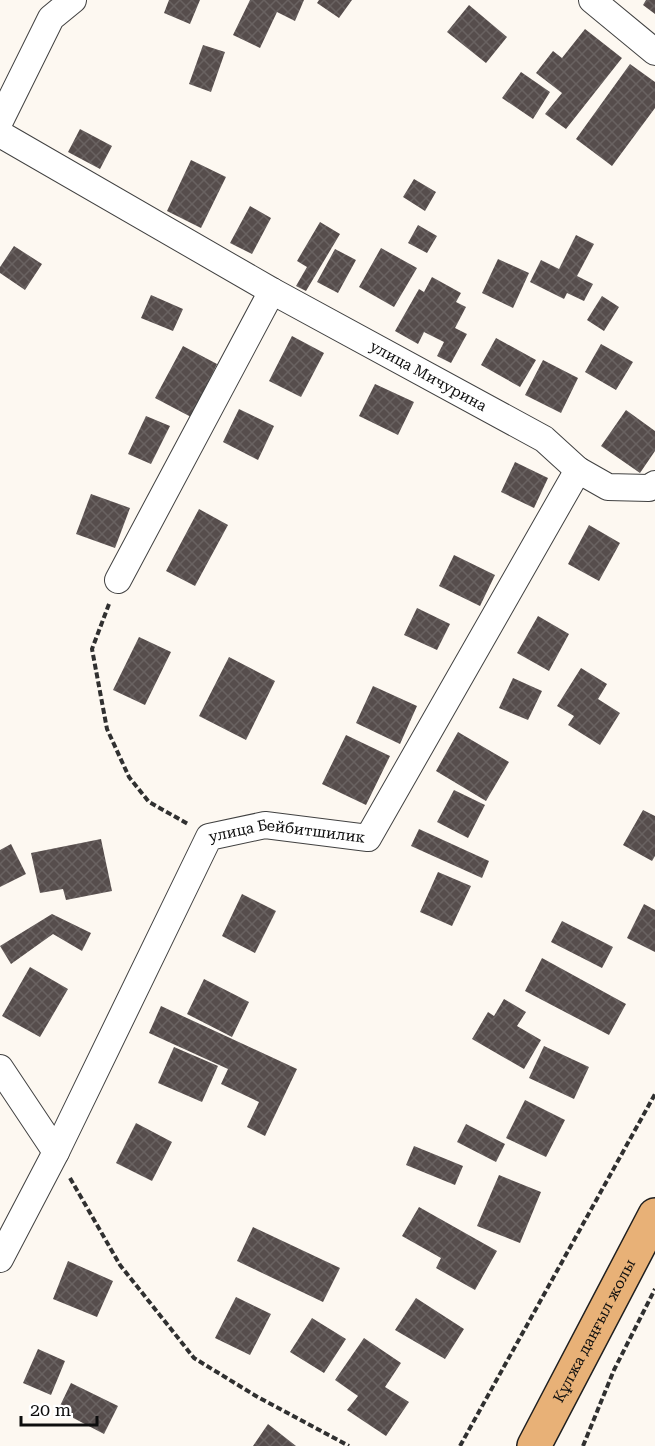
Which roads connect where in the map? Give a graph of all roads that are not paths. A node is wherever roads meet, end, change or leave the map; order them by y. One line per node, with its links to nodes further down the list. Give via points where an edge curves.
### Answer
1 (72, 0): 4 (street, via 51,18)
2 (592, 0): 3 (street)
3 (655, 52)
4 (0, 121)
5 (0, 134): 6 (street, улица Мичурина)
6 (272, 291): 7 (street, улица Мичурина, via 544,439); 9 (street)
7 (578, 470): 8 (street, via 608,487 649,488); 11 (street, улица Бейбитшилик, via 368,838 265,825 209,837)
8 (655, 484)
9 (118, 580)
10 (0, 1068): 11 (street)
11 (56, 1152): 13 (street, улица Бейбитшилик)
12 (655, 1215): 14 (main road, Құлжа даңғыл жолы)
13 (0, 1259)
14 (534, 1446)

